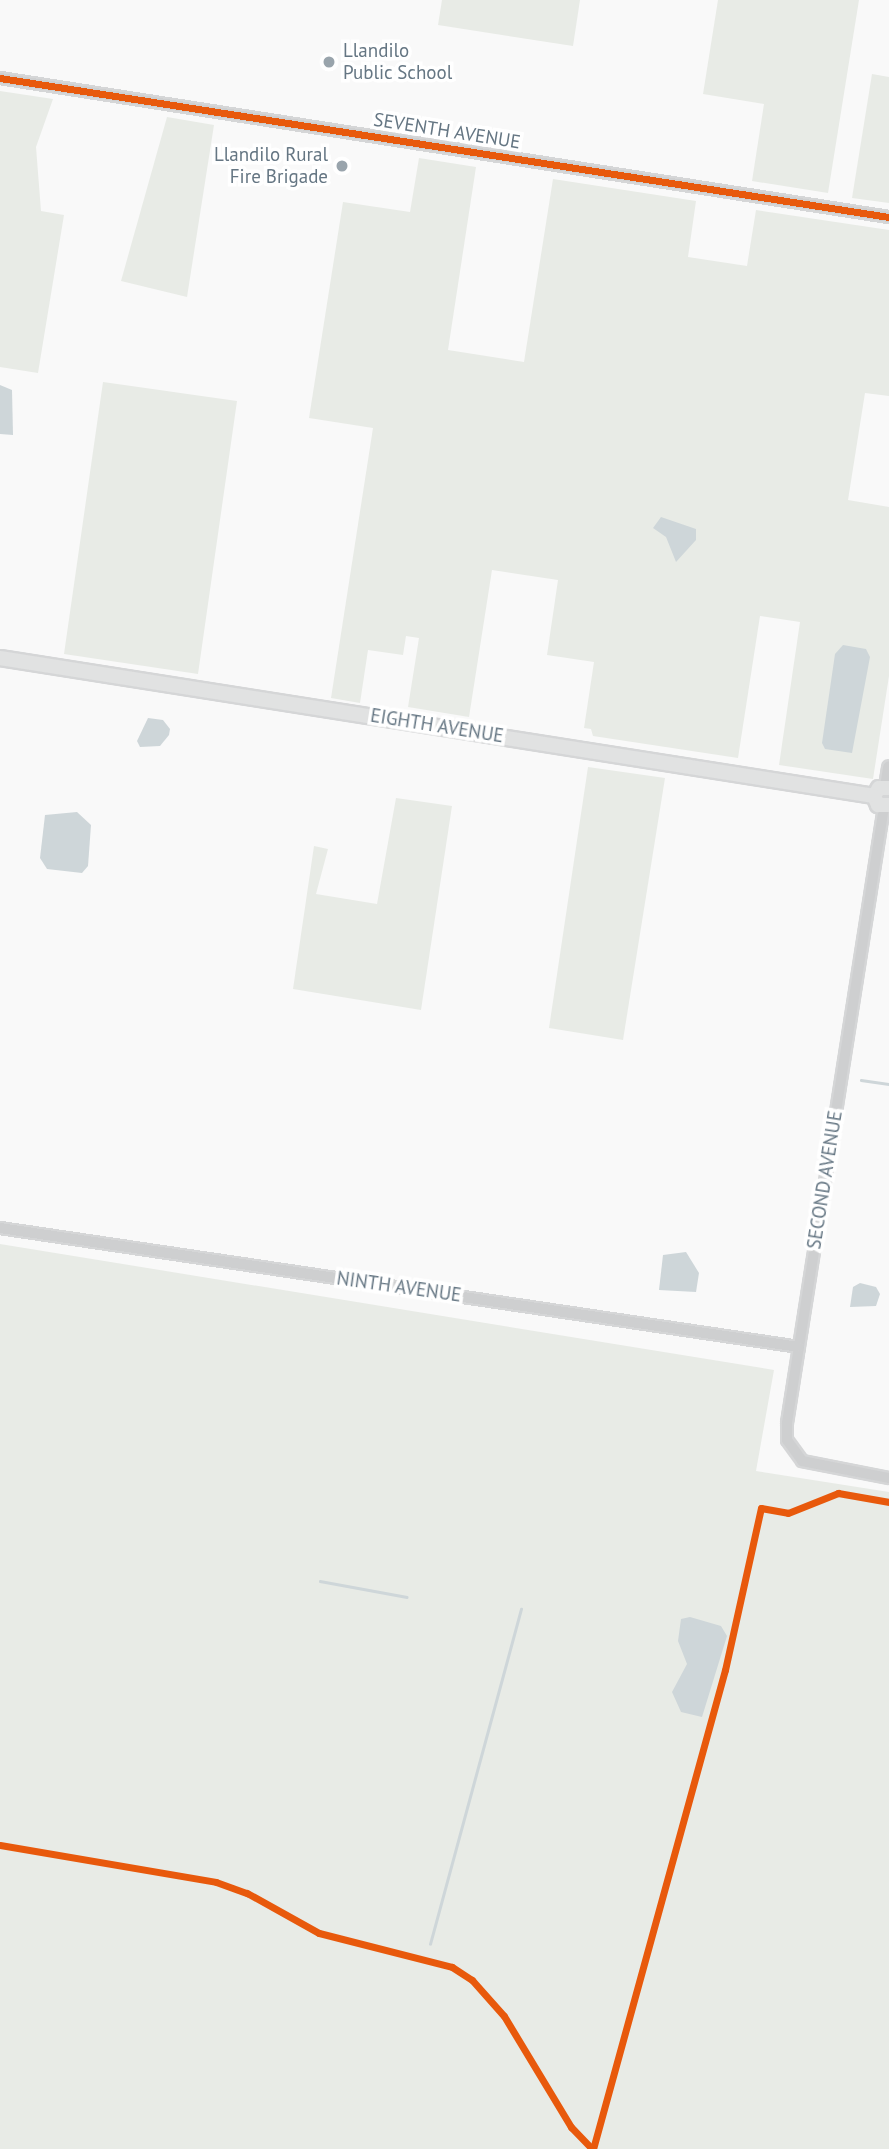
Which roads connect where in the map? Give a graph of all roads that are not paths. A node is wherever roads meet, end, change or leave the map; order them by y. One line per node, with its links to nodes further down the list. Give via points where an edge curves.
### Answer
1 (0, 78): 2 (street, SEVENTH AVENUE)
2 (889, 217)
3 (0, 657): 5 (main road, EIGHTH AVENUE)
4 (889, 767): 5 (street, SECOND AVENUE)
5 (884, 797): 7 (street, SECOND AVENUE)
6 (0, 1228): 7 (street, NINTH AVENUE)
7 (799, 1347): 8 (street, SECOND AVENUE, via 787,1423 792,1451 802,1461 823,1467)
8 (889, 1478)

